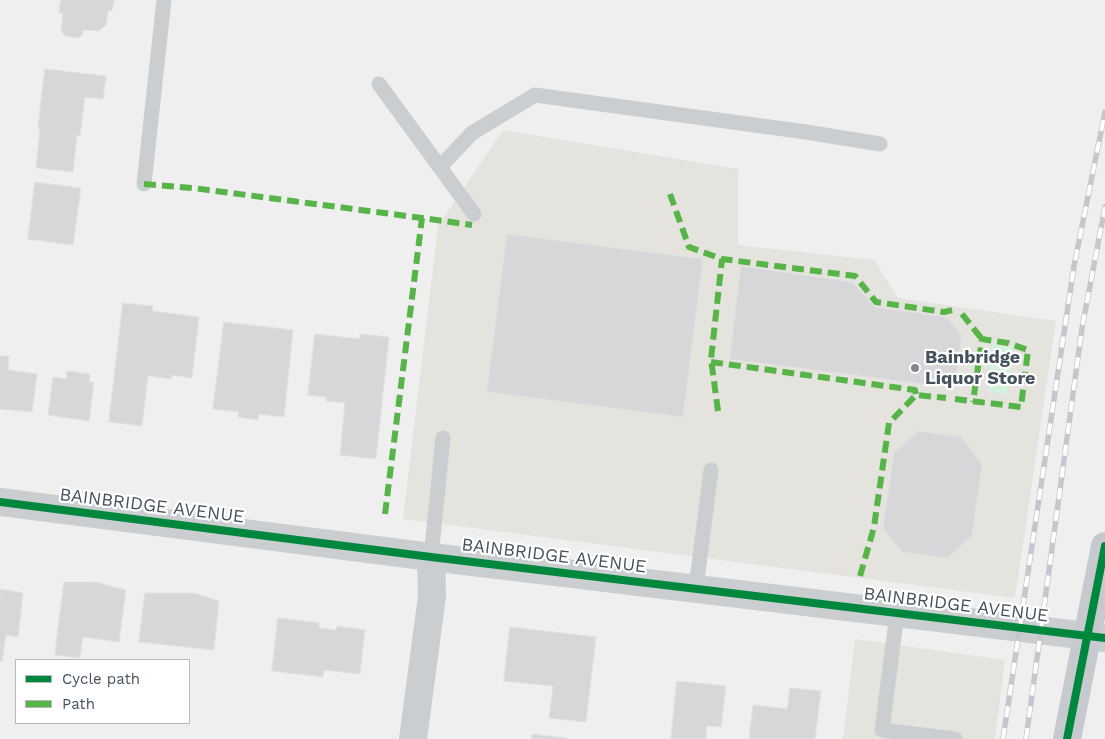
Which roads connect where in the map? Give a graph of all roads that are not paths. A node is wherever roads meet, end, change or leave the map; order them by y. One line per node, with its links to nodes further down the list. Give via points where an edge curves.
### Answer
1 (164, 0): 5 (lane)
2 (379, 84): 4 (lane)
3 (880, 144): 4 (lane, via 536,95 472,132)
4 (440, 167): 6 (lane)
5 (144, 184)
6 (474, 214)
7 (443, 438): 11 (lane)
8 (711, 470): 12 (lane)
9 (0, 502): 11 (street, BAINBRIDGE AVENUE)
10 (1105, 546): 14 (main road)
11 (430, 557): 12 (street, BAINBRIDGE AVENUE); 15 (street, via 432,596)
12 (696, 588): 13 (street, BAINBRIDGE AVENUE)
13 (897, 613): 14 (street, BAINBRIDGE AVENUE); 16 (lane, via 882,730)
14 (1096, 636): 17 (main road)
15 (413, 739)
16 (955, 739)
17 (1067, 739)

